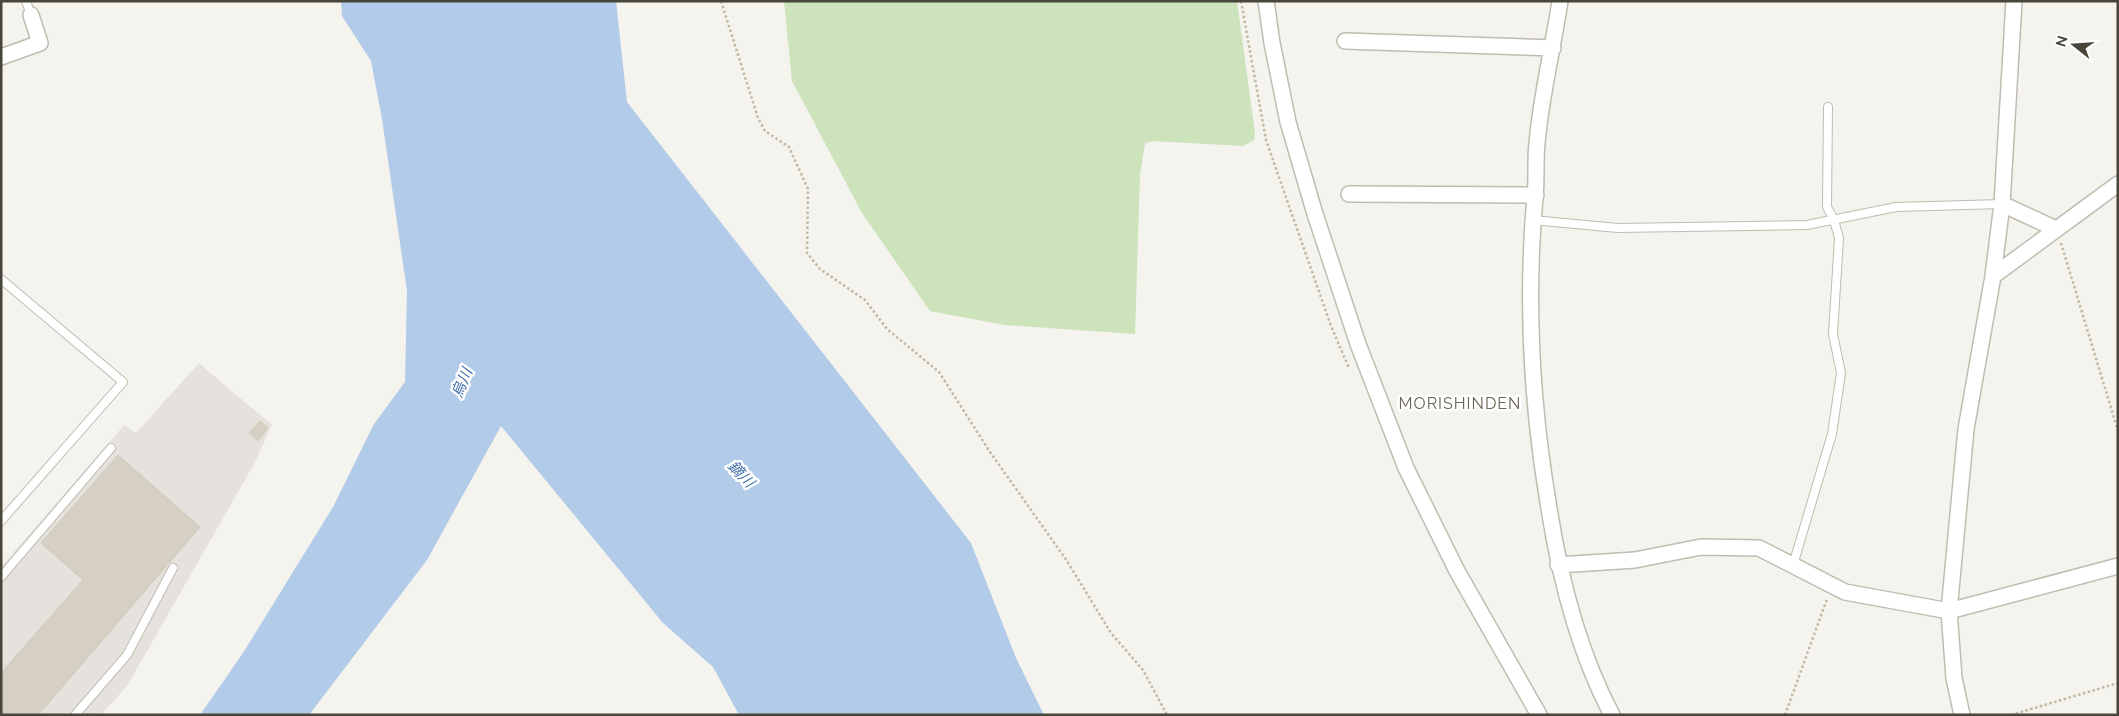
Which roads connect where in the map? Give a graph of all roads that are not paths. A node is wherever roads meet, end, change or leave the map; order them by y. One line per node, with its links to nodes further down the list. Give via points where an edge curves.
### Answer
1 (1266, 1): 27 (street, via 1288,122 1358,344 1406,468 1457,571)
2 (1560, 1): 6 (street)
3 (2014, 1): 12 (street)
4 (29, 8): 7 (street, via 40,43)
5 (1345, 41): 6 (street)
6 (1554, 48): 11 (street, via 1537,143)
7 (1, 57)
8 (1828, 107): 14 (lane, via 1827,207)
9 (2118, 184): 15 (street)
10 (1349, 194): 11 (street)
11 (1536, 195): 13 (street)
12 (2002, 204): 14 (lane, via 1896,207); 15 (street); 16 (street)
13 (1532, 220): 14 (lane, via 1618,228 1807,225); 20 (street, via 1530,339 1540,451)
14 (1834, 220): 21 (lane, via 1839,238 1833,334 1841,373 1832,434)
15 (2056, 229): 16 (street)
16 (1993, 276): 25 (street, via 1966,429)
17 (1, 279): 19 (lane, via 123,382)
18 (111, 448): 24 (lane)
19 (1, 521)
20 (1558, 565): 21 (street, via 1635,560 1711,547 1760,548); 28 (street, via 1574,621)
21 (1793, 565): 25 (street, via 1845,592)
22 (2118, 566): 25 (street)
23 (173, 568): 26 (lane, via 127,655)
24 (1, 578)
25 (1949, 611): 29 (street, via 1954,678)
26 (75, 715)
27 (1538, 715)
28 (1612, 715)
29 (1962, 715)

